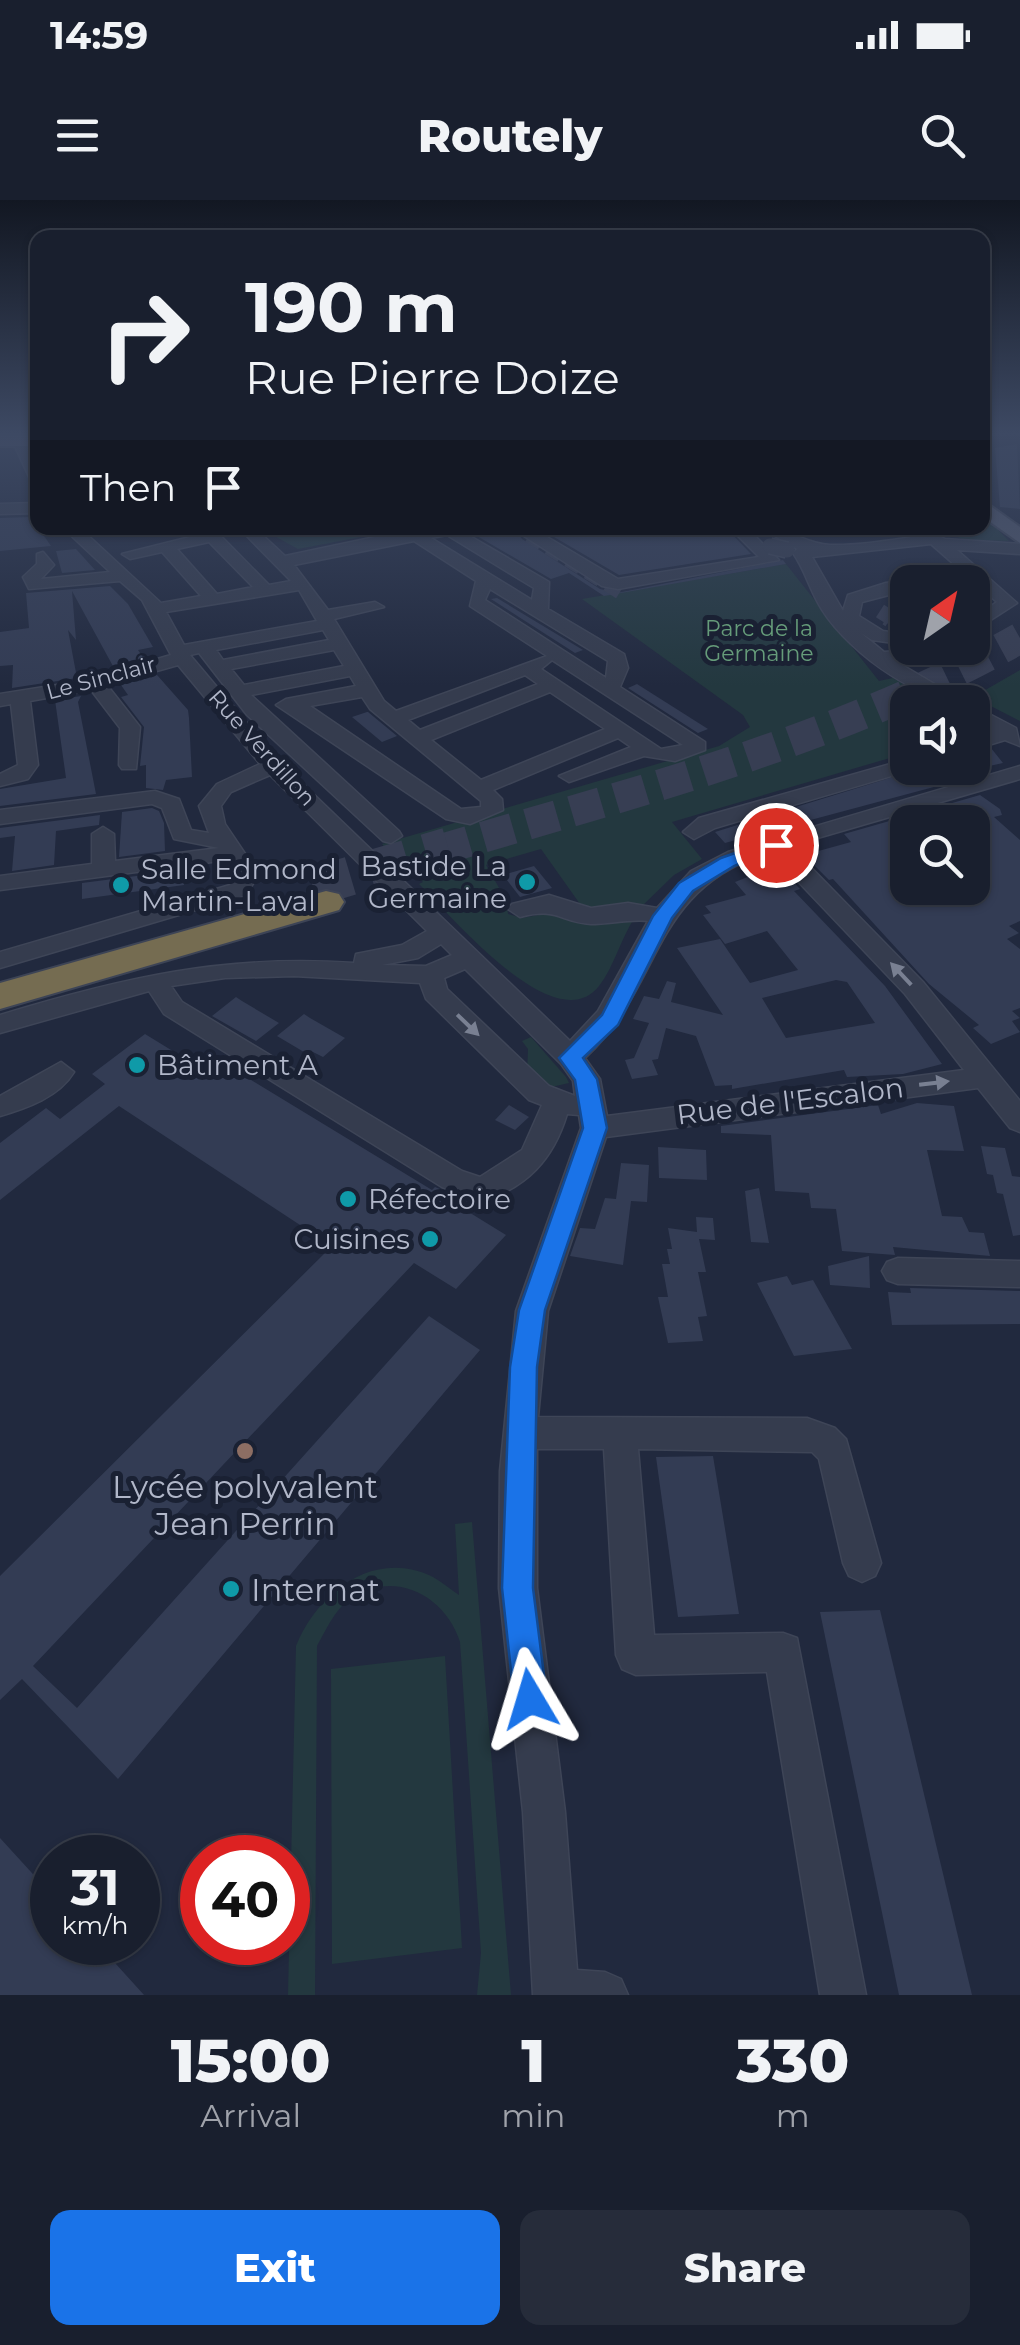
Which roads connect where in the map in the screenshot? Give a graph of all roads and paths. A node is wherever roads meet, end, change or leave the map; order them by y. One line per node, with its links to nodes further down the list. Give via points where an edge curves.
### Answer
1 (998, 519): 11 (main road)
2 (79, 535): 27 (street, Rue Verdillon)
3 (140, 535): 12 (street)
4 (200, 535): 15 (street)
5 (212, 535): 33 (street)
6 (255, 535): 21 (street)
7 (408, 535): 21 (street)
8 (415, 535): 16 (street)
9 (457, 535): 40 (street, via 543,586)
10 (533, 535): 26 (street, via 608,582)
11 (1020, 537)
12 (118, 540)
13 (775, 541): 14 (street, via 820,548 918,538); 22 (street, via 771,560); 25 (street, via 795,565); 32 (street, via 816,573)
14 (945, 544): 17 (street); 23 (street)
15 (166, 546): 18 (street); 36 (street)
16 (433, 547): 28 (street); 37 (street)
17 (1020, 549)
18 (130, 554)
19 (1020, 556): 24 (street)
20 (43, 557): 27 (street, via 46,565 31,577 35,584)
21 (282, 562): 37 (street)
22 (756, 562): 25 (street); 26 (street)
23 (969, 565)
24 (974, 565)
25 (788, 572): 32 (street, via 806,574); 34 (street)
26 (698, 574): 30 (street)
27 (125, 575): 42 (street, Rue Verdillon)
28 (485, 579): 40 (street); 49 (street, via 476,602)
29 (990, 585): 41 (street, via 1008,602)
30 (642, 587)
31 (889, 587): 35 (street)
32 (820, 588): 45 (street)
33 (266, 590): 36 (street); 37 (street)
34 (622, 593)
35 (860, 596): 39 (street); 43 (street, via 850,618)
36 (213, 600): 42 (street)
37 (313, 600): 38 (street); 42 (street); 44 (street); 46 (street, Le Sinclair)
38 (375, 607)
39 (890, 610)
40 (539, 612): 56 (street, via 617,658)
41 (990, 614)
42 (161, 618): 50 (street, Rue Verdillon)
43 (890, 641)
44 (340, 643): 51 (street); 53 (street)
45 (863, 645): 47 (street); 48 (street)
46 (204, 647): 50 (street, Le Sinclair); 51 (street)
47 (890, 648)
48 (890, 648)
49 (559, 654): 52 (street); 56 (street)
50 (181, 655): 54 (street, Le Sinclair); 69 (street, Rue Verdillon)
51 (218, 666): 58 (street)
52 (527, 668): 55 (street); 62 (street)
53 (356, 669): 57 (street); 58 (street)
54 (94, 682): 59 (street, Le Sinclair); 68 (street, via 130,727)
55 (552, 685): 64 (street); 66 (street)
56 (611, 687): 67 (street, via 698,742 695,749 665,757)
57 (368, 690): 60 (street); 62 (street)
58 (238, 692): 61 (street)
59 (10, 699): 73 (street, Le Sinclair, via 28,765 22,775)
60 (293, 704): 61 (street); 74 (street, via 461,818 492,810 491,798)
61 (254, 711): 80 (street)
62 (394, 719): 66 (street)
63 (990, 721): 65 (street)
64 (620, 730): 67 (street); 74 (street)
65 (1014, 736)
66 (418, 738): 74 (street)
67 (646, 748): 72 (street)
68 (129, 765)
69 (273, 766): 81 (street, via 214,797 210,814); 87 (street, Rue Verdillon)
70 (890, 770): 75 (street)
71 (1020, 772): 78 (street)
72 (568, 776)
73 (0, 780)
74 (479, 788)
75 (784, 801): 77 (street, via 707,822); 78 (street)
76 (0, 817): 81 (street, via 156,797 171,804 182,834)
77 (694, 832)
78 (816, 833): 82 (street)
79 (103, 834): 83 (street)
80 (391, 836)
81 (229, 844): 83 (street); 89 (street, via 246,877 228,894)
82 (776, 845): 86 (street, via 704,874); 99 (street, one-way to 82, via 901,974)
83 (104, 870): 84 (street)
84 (2, 874)
85 (520, 909): 86 (street, via 549,902 590,916)
86 (663, 916): 97 (street, via 610,1020)
87 (442, 934): 88 (street, Rue Verdillon); 90 (street)
88 (468, 958): 91 (street); 97 (street, Rue Verdillon)
89 (0, 960)
90 (378, 967): 91 (street); 93 (street, via 224,970); 95 (street, via 261,956 190,963)
91 (430, 974): 100 (street, one-way to 100, via 435,993)
92 (0, 978): 94 (highway, via 320,894)
93 (155, 981): 96 (street); 100 (street, via 173,1008 452,1179 481,1190 524,1171 544,1146)
94 (0, 996)
95 (0, 1011)
96 (0, 1024)
97 (570, 1058): 102 (street, Rue Verdillon, via 586,1079)
98 (61, 1072): 101 (street)
99 (984, 1077): 102 (street, Rue de l'Escalon, one-way to 99); 103 (street)
100 (556, 1102): 102 (street)
101 (0, 1106)
102 (594, 1120): 106 (street, via 532,1310)
103 (1020, 1121)
104 (898, 1270): 105 (street)
105 (1020, 1274)
106 (535, 1433): 107 (street); 109 (street, via 518,1588 544,1812)
107 (620, 1436): 108 (street, via 824,1438 834,1452); 110 (street, via 636,1655 783,1652)
108 (862, 1563)
109 (579, 1994)
110 (842, 1995)

